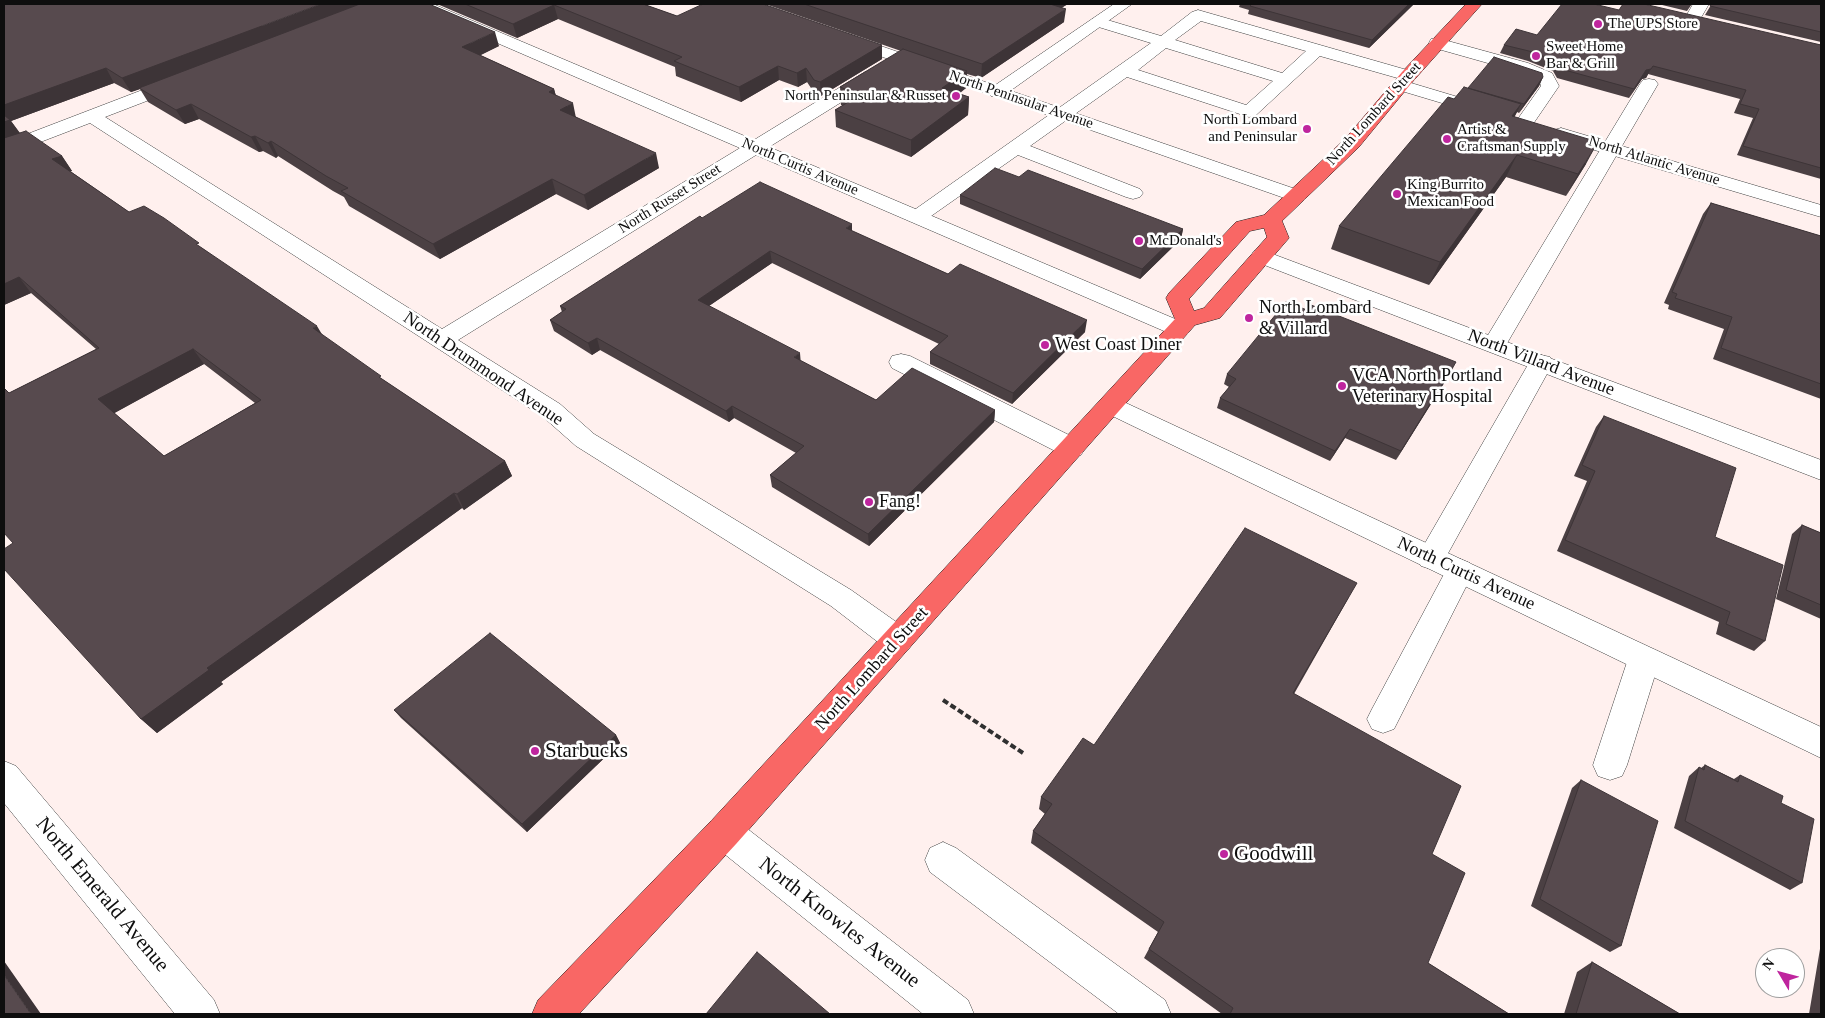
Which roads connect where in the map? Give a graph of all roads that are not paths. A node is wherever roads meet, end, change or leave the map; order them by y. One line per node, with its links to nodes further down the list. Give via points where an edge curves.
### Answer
1 (420, 4): 26 (street, North Curtis Avenue)
2 (1124, 4): 9 (street)
3 (1214, 4): 7 (street)
4 (1474, 4): 13 (main road, North Lombard Street)
5 (1701, 4): 8 (street)
6 (1674, 14): 8 (street)
7 (1198, 15): 12 (street); 14 (street, North Atlantic Avenue)
8 (1693, 18): 10 (street)
9 (1098, 22): 12 (street); 21 (street)
10 (1711, 23)
11 (831, 34): 15 (street, North Peninsular Avenue)
12 (1164, 42): 16 (street); 18 (street)
13 (1437, 43): 19 (main road, North Lombard Street); 24 (street, via 1546,77 1550,86)
14 (1317, 50): 18 (street); 19 (street, North Atlantic Avenue)
15 (900, 58): 21 (street, North Peninsular Avenue); 26 (street, North Russet Street)
16 (1125, 71): 18 (street, via 1249,112); 22 (street)
17 (191, 77): 23 (street)
18 (1285, 79)
19 (1404, 81): 24 (street, North Atlantic Avenue); 30 (main road, North Lombard Street, via 1352,143)
20 (1650, 84): 27 (street)
21 (997, 92): 22 (street, North Peninsular Avenue)
22 (1062, 115): 25 (street); 30 (street, North Peninsular Avenue)
23 (91, 116): 28 (street); 36 (street, North Drummond Avenue)
24 (1509, 118): 27 (street, North Atlantic Avenue)
25 (1015, 147): 29 (street); 32 (street)
26 (754, 148): 32 (street, North Curtis Avenue); 36 (street, North Russet Street)
27 (1611, 148): 31 (street, North Atlantic Avenue); 37 (street)
28 (4, 150)
29 (1134, 193)
30 (1297, 196): 33 (main road, North Lombard Street)
31 (1821, 211)
32 (917, 217): 35 (street, North Curtis Avenue)
33 (1271, 220): 34 (main road, via 1278,238); 35 (main road, via 1242,226 1177,298)
34 (1262, 256): 35 (main road, via 1212,313); 37 (street, North Villard Avenue)
35 (1183, 325): 40 (main road, North Lombard Street)
36 (440, 340): 45 (street, North Drummond Avenue, via 551,410 585,440 841,598)
37 (1494, 345): 39 (street, North Villard Avenue)
38 (901, 362): 41 (street)
39 (1541, 363): 42 (street, North Villard Avenue); 43 (street)
40 (1110, 405): 41 (main road, North Lombard Street); 43 (street, North Curtis Avenue)
41 (1072, 448): 45 (main road, North Lombard Street)
42 (1821, 470)
43 (1431, 558): 44 (street, North Curtis Avenue)
44 (1460, 571): 46 (street, North Curtis Avenue); 47 (street)
45 (898, 640): 51 (main road, North Lombard Street)
46 (1644, 659): 48 (street, North Curtis Avenue); 49 (street)
47 (1383, 719)
48 (1821, 743)
49 (1610, 765)
50 (4, 777): 53 (street, North Emerald Avenue)
51 (724, 832): 54 (main road, North Lombard Street); 55 (street, North Knowles Avenue)
52 (943, 860): 56 (street)
53 (200, 1014)
54 (552, 1014)
55 (954, 1014)
56 (1151, 1014)

